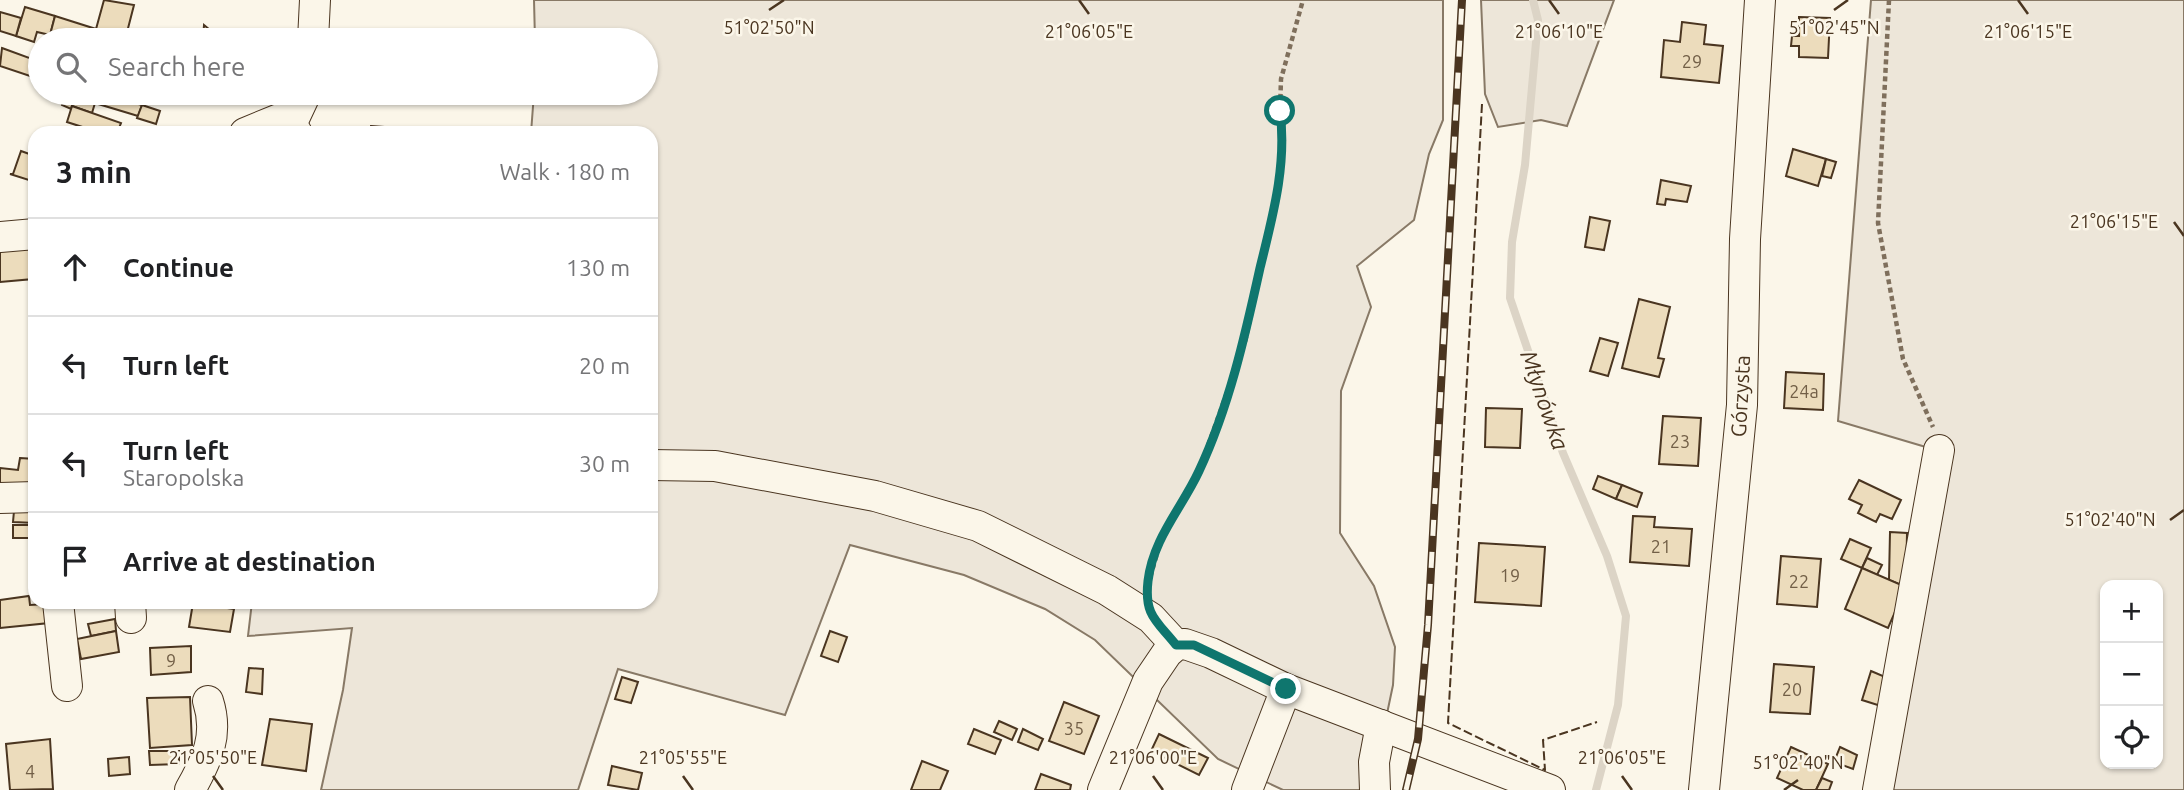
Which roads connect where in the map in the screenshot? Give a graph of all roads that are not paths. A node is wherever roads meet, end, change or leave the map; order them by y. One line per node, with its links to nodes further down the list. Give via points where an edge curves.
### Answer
1 (315, 0): 3 (street)
2 (1760, 0): 25 (street, Górzysta, via 1745,239 1741,405)
3 (314, 28)
4 (302, 105): 7 (street)
5 (261, 126): 6 (street, via 275,120)
6 (288, 126)
7 (295, 126)
8 (28, 235): 9 (street)
9 (0, 237)
10 (1939, 450): 26 (street)
11 (658, 465): 15 (street, via 711,466 875,496 978,526 1100,586 1151,618)
12 (28, 497): 13 (street)
13 (0, 498)
14 (59, 609): 16 (street)
15 (1176, 645): 17 (street, via 1194,645); 21 (street, via 1148,681)
16 (67, 686)
17 (1286, 689): 19 (street); 22 (street)
18 (208, 701): 20 (street, via 212,745)
19 (1381, 726): 23 (street, via 1374,762); 24 (street)
20 (190, 790)
21 (1103, 790)
22 (1247, 790)
23 (1375, 790)
24 (1549, 790)
25 (1704, 790)
26 (1878, 790)

